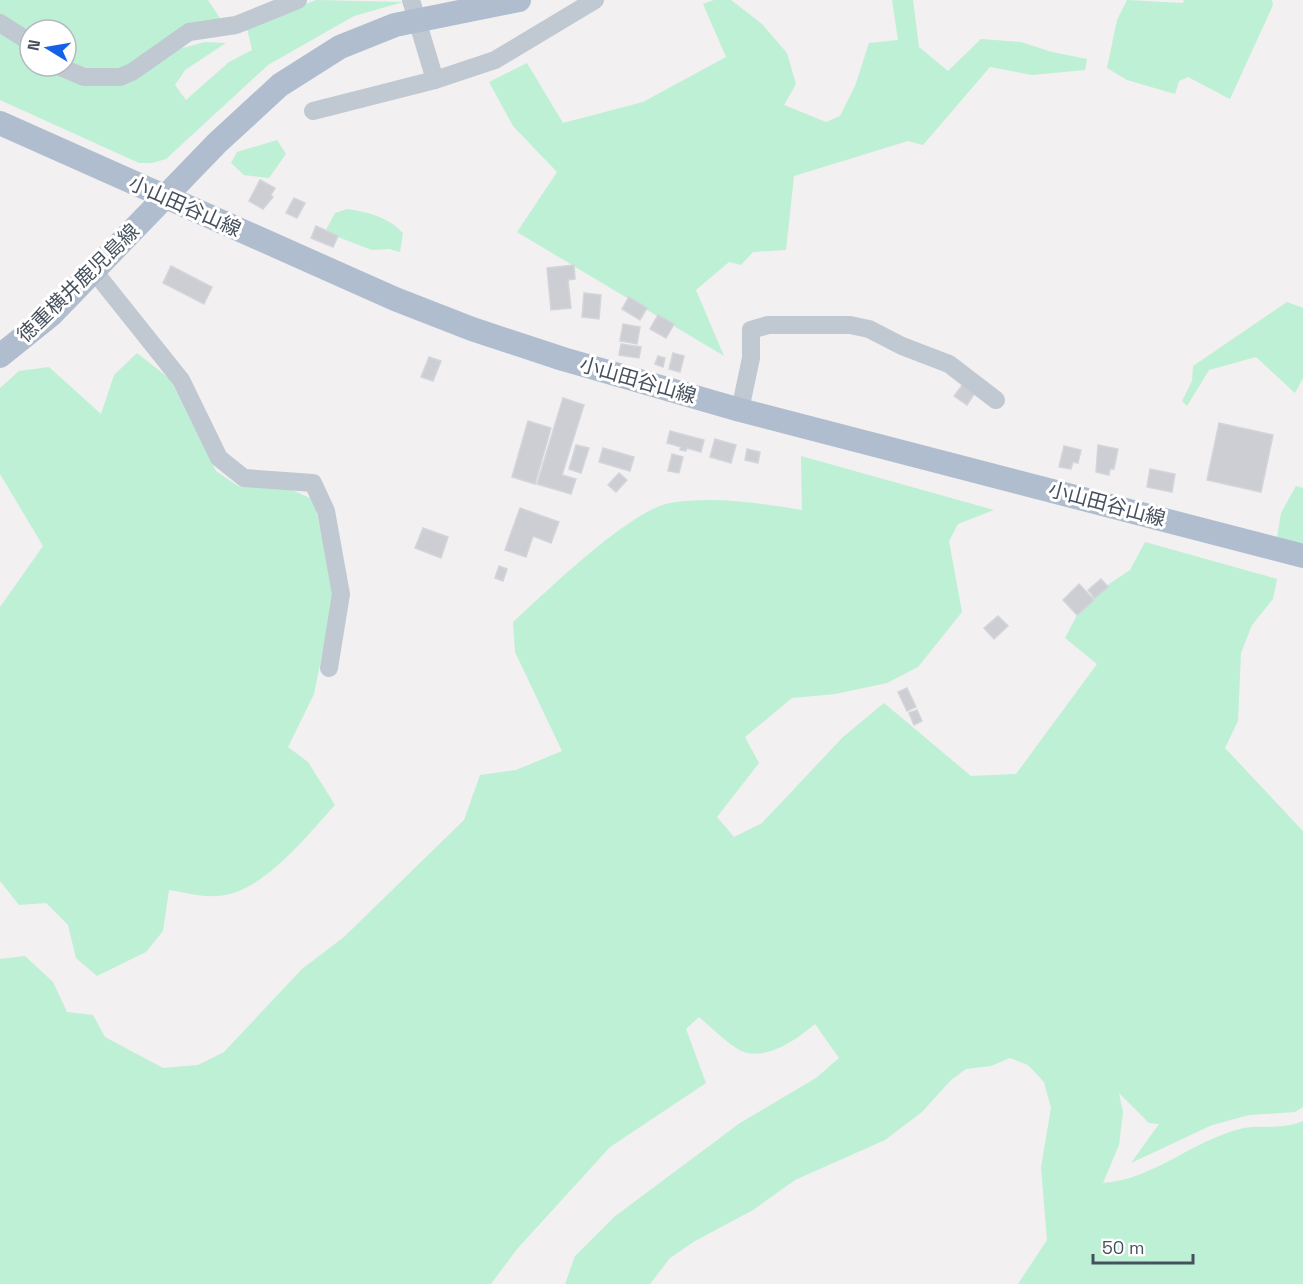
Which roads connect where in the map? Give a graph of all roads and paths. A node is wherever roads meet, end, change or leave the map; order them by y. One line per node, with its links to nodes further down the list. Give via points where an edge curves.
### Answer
1 (298, 0): 7 (street, via 236,25 189,32 132,72 120,76)
2 (519, 0): 4 (main road, 徳重横井鹿児島線)
3 (595, 0): 8 (street, via 495,60)
4 (414, 9): 8 (street); 11 (main road, 徳重横井鹿児島線, via 386,28 340,47 280,85)
5 (0, 23): 6 (street)
6 (18, 34)
7 (78, 74)
8 (435, 80): 9 (street)
9 (313, 111)
10 (0, 123): 11 (main road, 小山田谷山線)
11 (164, 198): 12 (main road, 徳重横井鹿児島線); 15 (main road, 小山田谷山線, via 472,329)
12 (94, 272): 13 (main road, 徳重横井鹿児島線, via 51,315); 17 (street, via 180,380 219,458 244,478 313,483 326,511 341,594)
13 (0, 357)
14 (996, 400): 15 (street, via 949,364 869,329 850,325 768,326 751,330 751,358)
15 (740, 410): 16 (main road, 小山田谷山線)
16 (1303, 556)
17 (329, 668)

